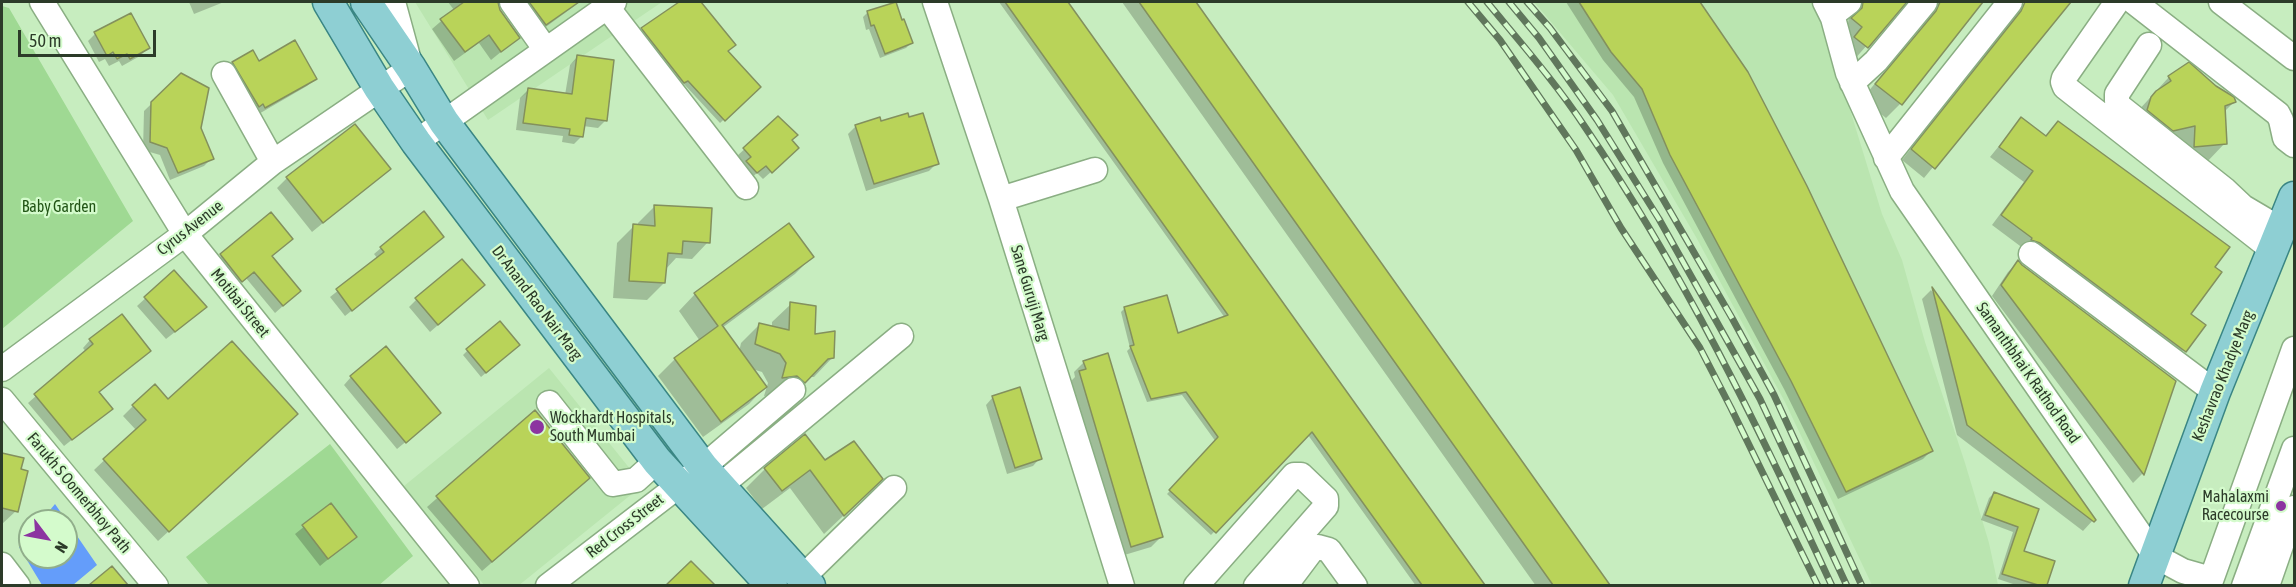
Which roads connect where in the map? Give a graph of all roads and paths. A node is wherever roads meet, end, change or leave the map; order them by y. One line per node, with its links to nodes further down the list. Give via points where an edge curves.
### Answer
1 (42, 2): 31 (street, Motibai Street)
2 (328, 2): 20 (main road, Dr Anand Rao Nair Marg)
3 (366, 2): 17 (main road, Dr Anand Rao Nair Marg)
4 (393, 2): 17 (street)
5 (512, 2): 15 (street)
6 (934, 2): 29 (street, Sane Guruji Marg)
7 (1925, 2): 19 (street, via 1876,61)
8 (2010, 2): 24 (street)
9 (2117, 2): 30 (street, via 2064,78 2065,87)
10 (2134, 2): 23 (street, via 2278,114 2285,138)
11 (2221, 2): 16 (street)
12 (611, 4): 15 (street); 27 (street)
13 (1835, 6): 19 (street, Samanthbhai K Rathod Road)
14 (2149, 45): 30 (street, via 2117,94 2119,106)
15 (546, 50): 21 (street)
16 (2295, 58)
17 (411, 68): 20 (street, Cyrus Avenue); 21 (main road, Dr Anand Rao Nair Marg)
18 (224, 74): 25 (street)
19 (1852, 83): 24 (street, Samanthbhai K Rathod Road)
20 (380, 88): 22 (main road, Dr Anand Rao Nair Marg); 25 (street, Cyrus Avenue)
21 (444, 122): 22 (street); 43 (main road, Dr Anand Rao Nair Marg)
22 (416, 142): 42 (main road, Dr Anand Rao Nair Marg)
23 (2295, 145)
24 (1886, 158): 47 (street, Samanthbhai K Rathod Road, via 1902,191)
25 (273, 162): 31 (street, Cyrus Avenue)
26 (1095, 170): 29 (street)
27 (746, 187)
28 (2295, 197): 32 (main road, Keshavrao Khadye Marg)
29 (1000, 199): 56 (street, Sane Guruji Marg)
30 (2251, 223): 32 (street)
31 (185, 234): 36 (street, Cyrus Avenue); 53 (street, Motibai Street)
32 (2278, 241): 38 (main road, Keshavrao Khadye Marg)
33 (2031, 254): 38 (street)
34 (901, 336): 43 (street)
35 (2295, 349): 50 (street)
36 (2, 369)
37 (793, 390): 43 (street)
38 (2215, 392): 47 (main road, Keshavrao Khadye Marg)
39 (2, 400): 52 (street, Farukh S Oomerbhoy Path)
40 (549, 404): 42 (street, via 614,484 636,480)
41 (2295, 449): 62 (street)
42 (657, 461): 44 (main road, Dr Anand Rao Nair Marg)
43 (711, 477): 44 (street, Red Cross Street); 49 (main road, Dr Anand Rao Nair Marg)
44 (679, 485): 54 (street, Red Cross Street); 55 (main road, Dr Anand Rao Nair Marg)
45 (894, 488): 49 (street)
46 (2295, 508): 63 (street)
47 (2155, 556): 50 (street); 61 (main road, Keshavrao Khadye Marg)
48 (2, 565): 51 (street)
49 (806, 581)
50 (2210, 582)
51 (18, 585)
52 (156, 585)
53 (467, 585)
54 (548, 585)
55 (772, 585)
56 (1122, 585)
57 (1196, 585): 58 (street, via 1294,475 1301,475 1326,499 1326,506)
58 (1256, 585)
59 (1285, 585): 60 (street, via 1318,547 1329,550)
60 (1355, 585)
61 (2144, 585)
62 (2244, 585)
63 (2267, 585)

